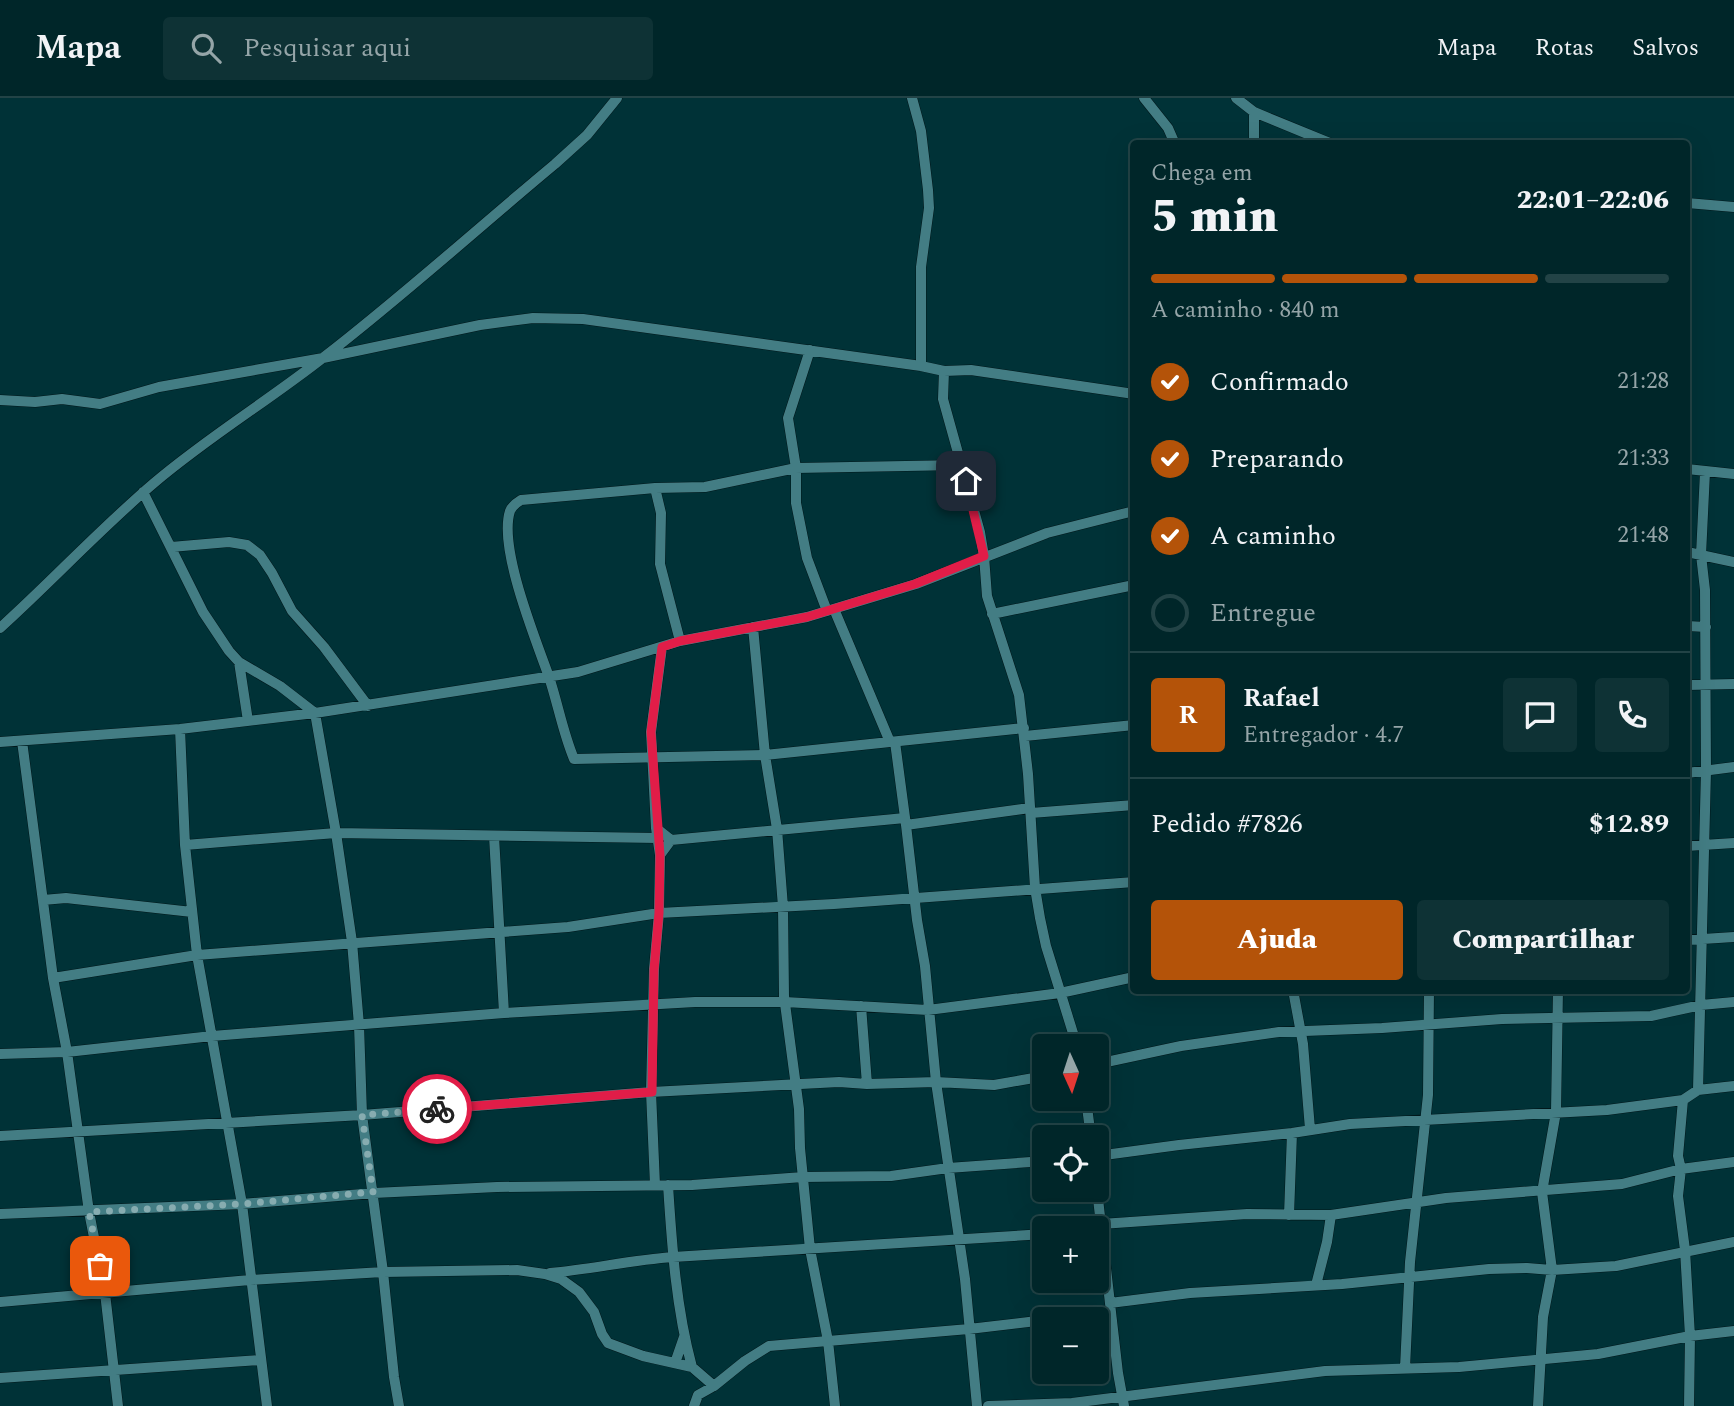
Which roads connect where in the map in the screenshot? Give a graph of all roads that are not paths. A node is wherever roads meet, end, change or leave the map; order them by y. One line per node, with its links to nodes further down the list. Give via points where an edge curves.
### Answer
1 (617, 98): 12 (street, via 555,164)
2 (912, 98): 13 (street, via 921,131 929,208 921,257)
3 (1144, 98): 6 (street)
4 (1236, 98): 5 (street)
5 (1254, 112): 7 (street); 8 (street)
6 (1173, 140)
7 (1254, 140)
8 (1322, 140)
9 (1690, 203): 10 (street)
10 (1734, 207)
11 (810, 350): 12 (street, via 583,319 533,318 429,334); 13 (street); 18 (street, via 788,418)
12 (323, 358): 16 (street, via 159,387 100,404); 23 (street)
13 (921, 366): 14 (street)
14 (944, 371): 15 (street, via 971,370); 17 (street, via 943,399)
15 (1130, 393)
16 (0, 400)
17 (961, 465): 18 (street); 28 (street)
18 (796, 468): 22 (street, via 705,487); 31 (street, via 796,503 804,544)
19 (1690, 470): 20 (street)
20 (1705, 472): 21 (street); 27 (street)
21 (1734, 473)
22 (655, 488): 37 (street, via 661,513 660,564); 40 (street, via 521,500 510,511 507,532 525,615)
23 (144, 492): 25 (street); 36 (street)
24 (1130, 513): 28 (street, via 1047,533)
25 (172, 547): 39 (street, via 203,612); 44 (street, via 229,541 247,545 260,555 292,611)
26 (1690, 553): 27 (street)
27 (1701, 555): 29 (street); 35 (street)
28 (984, 556): 31 (street, via 915,584); 32 (street)
29 (1734, 562)
30 (1130, 586): 32 (street)
31 (830, 610): 34 (street); 52 (street)
32 (992, 614): 49 (street, via 1019,695)
33 (1690, 626): 35 (street)
34 (753, 627): 37 (street); 53 (street)
35 (1706, 627): 43 (street)
36 (0, 628)
37 (680, 641): 38 (street)
38 (662, 647): 40 (street); 54 (street, via 652,714)
39 (239, 662): 45 (street); 46 (street)
40 (549, 678): 44 (street); 54 (street, via 574,759)
41 (1734, 684): 43 (street)
42 (1690, 685): 43 (street)
43 (1706, 686): 56 (street)
44 (368, 706): 45 (street)
45 (315, 713): 46 (street); 62 (street)
46 (248, 721): 48 (street)
47 (1130, 725): 49 (street)
48 (180, 729): 50 (street); 67 (street)
49 (1025, 732): 52 (street); 59 (street)
50 (22, 741): 51 (street); 74 (street)
51 (0, 742)
52 (892, 742): 53 (street); 60 (street)
53 (765, 755): 54 (street); 61 (street)
54 (653, 758): 63 (street)
55 (1734, 767): 56 (street)
56 (1706, 771): 57 (street); 68 (street)
57 (1690, 773)
58 (1130, 805): 59 (street)
59 (1031, 810): 60 (street); 72 (street)
60 (906, 821): 61 (street); 73 (street)
61 (777, 829): 65 (street); 75 (street)
62 (336, 833): 64 (street); 67 (street); 82 (street)
63 (657, 833): 64 (street); 65 (street); 70 (street)
64 (494, 836): 78 (street)
65 (671, 839): 70 (street)
66 (1734, 843): 68 (street)
67 (185, 845): 76 (street)
68 (1703, 845): 69 (street); 81 (street)
69 (1690, 846)
70 (660, 855): 77 (street)
71 (1130, 881): 72 (street)
72 (1035, 888): 73 (street); 86 (street)
73 (914, 898): 75 (street); 95 (street)
74 (43, 900): 76 (street, via 65,898); 84 (street)
75 (783, 907): 77 (street); 90 (street)
76 (192, 912): 83 (street)
77 (659, 913): 78 (street); 92 (street)
78 (498, 932): 82 (street); 96 (street)
79 (1734, 937): 81 (street)
80 (1690, 940): 81 (street)
81 (1702, 940): 93 (street)
82 (352, 942): 83 (street); 99 (street)
83 (197, 955): 84 (street); 102 (street)
84 (53, 978): 103 (street)
85 (1130, 978): 86 (street)
86 (1060, 993): 95 (street); 101 (street)
87 (1294, 994): 100 (street)
88 (1429, 994): 98 (street)
89 (1558, 994): 97 (street)
90 (785, 1002): 92 (street); 94 (street); 109 (street)
91 (1734, 1002): 93 (street)
92 (654, 1005): 96 (street); 112 (street)
93 (1701, 1005): 97 (street, via 1651,1016); 111 (street)
94 (861, 1006): 95 (street); 108 (street)
95 (928, 1010): 107 (street)
96 (504, 1013): 99 (street)
97 (1556, 1017): 98 (street); 114 (street)
98 (1429, 1024): 100 (street); 116 (street)
99 (359, 1025): 102 (street); 115 (street)
100 (1301, 1031): 105 (street, via 1181,1046); 118 (street)
101 (1074, 1034)
102 (212, 1036): 103 (street); 117 (street)
103 (67, 1052): 104 (street); 119 (street)
104 (0, 1054)
105 (1110, 1061)
106 (1032, 1079): 107 (street, via 1001,1085)
107 (936, 1082): 108 (street); 125 (street)
108 (867, 1084): 109 (street)
109 (795, 1085): 112 (street); 127 (street)
110 (1734, 1086): 111 (street)
111 (1698, 1090): 113 (street)
112 (652, 1092): 115 (street); 128 (street)
113 (1683, 1100): 114 (street); 126 (street)
114 (1556, 1112): 116 (street); 131 (street)
115 (362, 1115): 117 (street); 130 (street)
116 (1426, 1119): 118 (street); 132 (street)
117 (226, 1122): 119 (street); 133 (street)
118 (1310, 1129): 120 (street)
119 (78, 1130): 121 (street); 134 (street)
120 (1292, 1133): 122 (street); 136 (street)
121 (0, 1136)
122 (1109, 1155)
123 (1032, 1162): 125 (street)
124 (1734, 1162): 126 (street)
125 (948, 1168): 127 (street, via 891,1176); 140 (street)
126 (1681, 1169): 131 (street, via 1622,1184); 143 (street, via 1678,1196)
127 (803, 1177): 129 (street); 142 (street)
128 (656, 1185): 129 (street); 130 (street)
129 (668, 1185): 144 (street)
130 (373, 1192): 133 (street); 146 (street)
131 (1542, 1192): 132 (street); 145 (street)
132 (1418, 1202): 137 (street); 148 (street)
133 (242, 1204): 134 (street); 149 (street)
134 (89, 1212): 135 (street); 151 (street)
135 (0, 1214)
136 (1289, 1215): 137 (street); 138 (street, via 1247,1214)
137 (1331, 1215): 150 (street)
138 (1109, 1227)
139 (1032, 1235): 140 (street)
140 (960, 1239): 142 (street); 156 (street)
141 (1734, 1242): 143 (street)
142 (810, 1250): 144 (street); 160 (street)
143 (1685, 1250): 145 (street, via 1616,1266); 158 (street)
144 (673, 1256): 147 (street); 159 (street)
145 (1552, 1270): 148 (street, via 1489,1269); 161 (street)
146 (383, 1272): 147 (street, via 517,1270); 149 (street); 172 (street)
147 (545, 1274): 163 (street, via 579,1292 608,1343)
148 (1409, 1278): 150 (street); 165 (street)
149 (250, 1280): 151 (street); 162 (street)
150 (1316, 1285): 154 (street, via 1190,1293)
151 (105, 1293): 153 (street); 166 (street)
152 (1109, 1293): 154 (street)
153 (0, 1302)
154 (1111, 1307): 169 (street)
155 (1032, 1322): 156 (street)
156 (969, 1329): 160 (street); 175 (street)
157 (1734, 1331): 158 (street)
158 (1690, 1336): 161 (street, via 1598,1354); 178 (street)
159 (684, 1337): 163 (street); 164 (street)
160 (828, 1341): 168 (street, via 769,1346); 174 (street)
161 (1539, 1359): 165 (street); 177 (street)
162 (261, 1360): 166 (street); 171 (street)
163 (675, 1363): 164 (street)
164 (692, 1367): 168 (street)
165 (1405, 1368): 169 (street, via 1325,1371)
166 (115, 1370): 167 (street); 170 (street)
167 (0, 1378)
168 (714, 1386): 173 (street, via 698,1395)
169 (1124, 1401): 176 (street)
170 (118, 1406)
171 (267, 1406)
172 (400, 1406)
173 (694, 1406)
174 (835, 1406)
175 (977, 1406)
176 (988, 1406)
177 (1538, 1406)
178 (1689, 1406)

